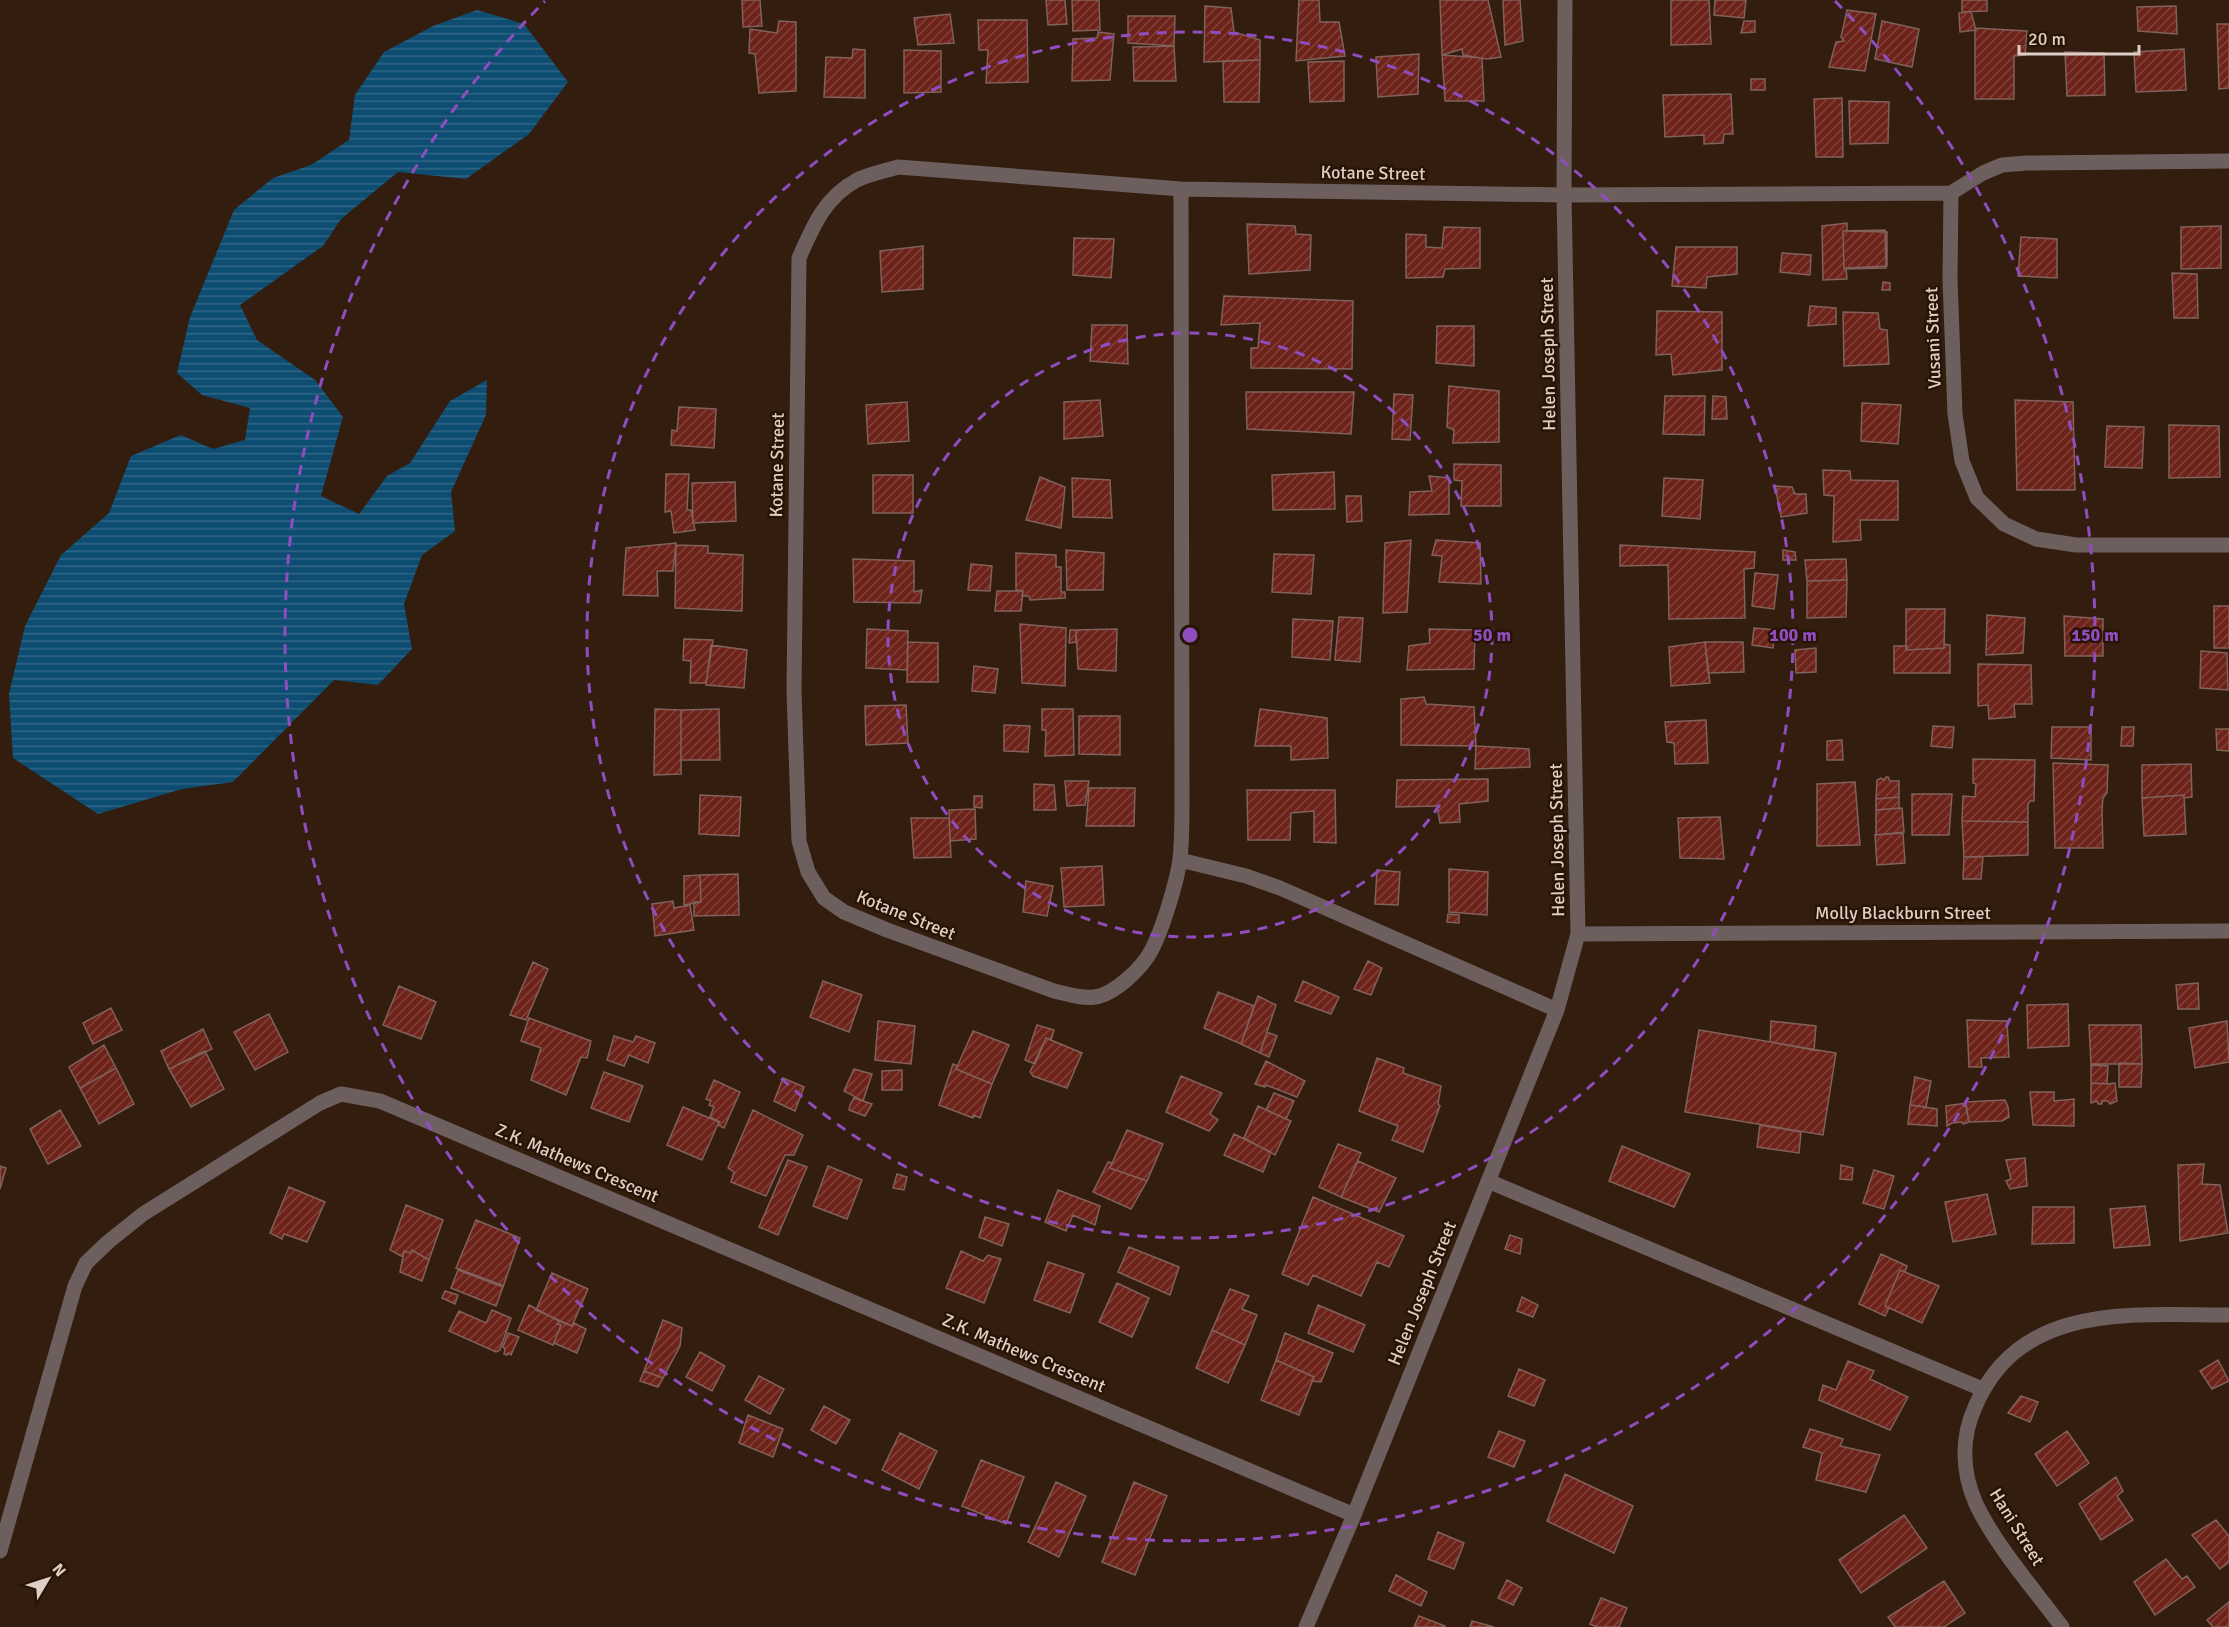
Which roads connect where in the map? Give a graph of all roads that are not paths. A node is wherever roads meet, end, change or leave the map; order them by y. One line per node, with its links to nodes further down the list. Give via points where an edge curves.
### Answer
1 (1565, 0): 5 (street, Helen Joseph Street)
2 (2229, 161): 4 (street, via 2002,165)
3 (1181, 189): 5 (street, Kotane Street); 7 (street, Kotane Street); 7 (street, Kotane Street, via 898,167 858,179 835,194 816,218 799,258 794,691 799,841 808,872 824,898 844,912 1054,991 1096,997 1124,981 1151,951)
4 (1951, 193): 5 (street, Kotane Street); 6 (street, Vusani Street, via 1955,414 1962,461 1977,498 2004,524 2036,539 2076,545)
5 (1564, 195): 9 (street, Helen Joseph Street)
6 (2229, 545)
7 (1180, 860): 10 (street, via 1280,888)
8 (2229, 931): 9 (street, Molly Blackburn Street)
9 (1578, 934): 10 (street, Helen Joseph Street)
10 (1557, 1010): 11 (street, Helen Joseph Street)
11 (1488, 1181): 13 (street); 14 (street, Helen Joseph Street)
12 (2229, 1315): 13 (street, Hani Street, via 2095,1319 2063,1325 2017,1350)
13 (1982, 1389): 17 (street, Hani Street, via 1968,1421 1965,1472 1993,1533)
14 (1354, 1515): 15 (street, Z.K. Mathews Crescent, via 380,1101 341,1094 320,1103 143,1214 86,1263 75,1286); 16 (street, Helen Joseph Street)
15 (0, 1551)
16 (1306, 1627)
17 (2062, 1627)

